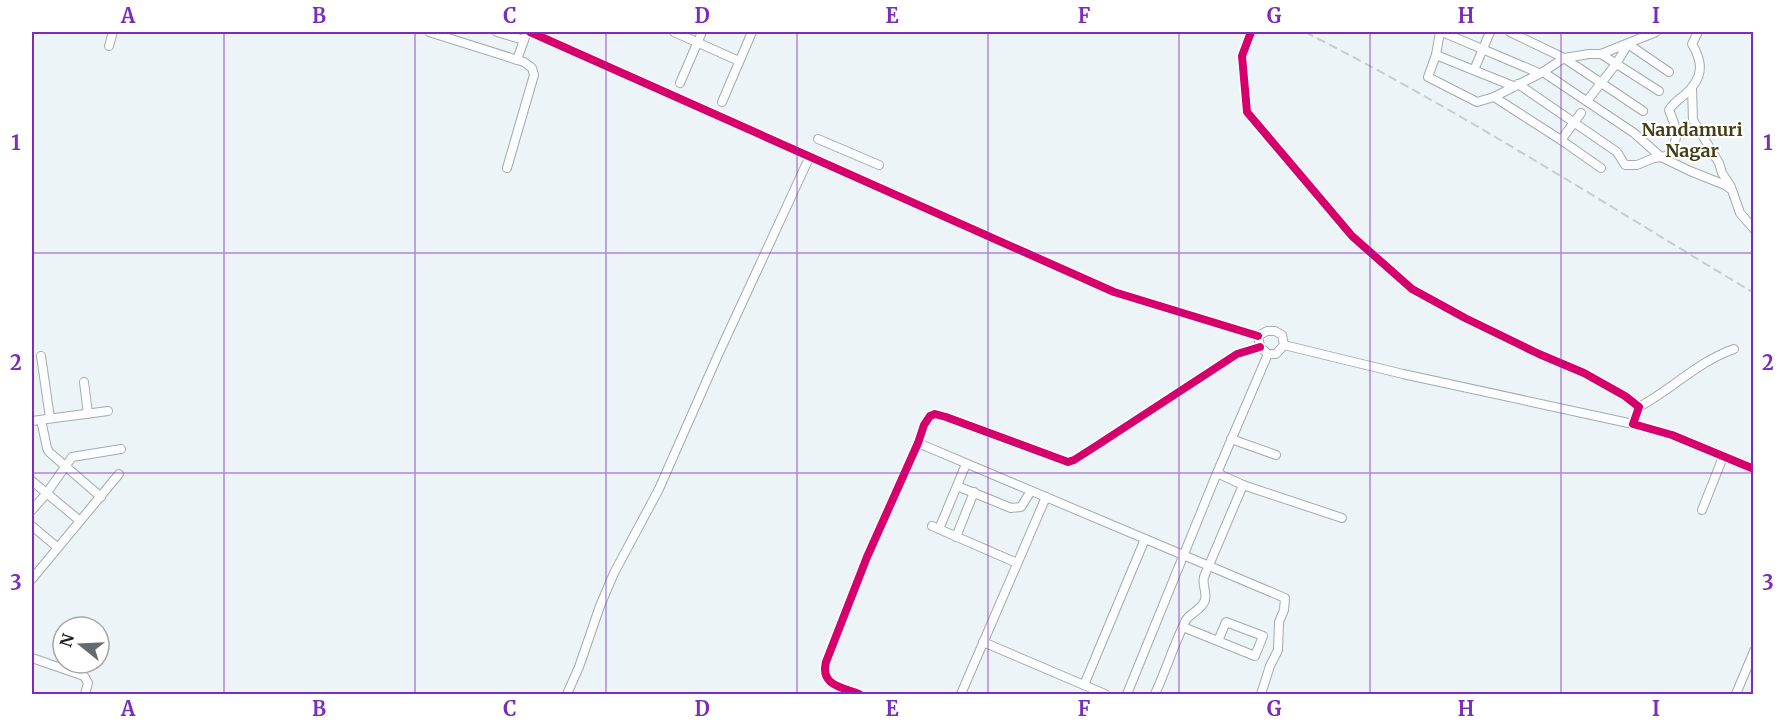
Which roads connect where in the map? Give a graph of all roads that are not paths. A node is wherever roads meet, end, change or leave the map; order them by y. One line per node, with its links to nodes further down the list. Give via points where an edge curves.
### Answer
1 (113, 32): 16 (street)
2 (429, 32): 21 (street)
3 (497, 32): 13 (street)
4 (674, 32): 14 (street)
5 (702, 32): 14 (street)
6 (752, 32): 22 (street)
7 (1251, 32): 54 (street, via 1242,56 1247,112 1352,236 1412,288 1465,318 1584,373)
8 (1441, 32): 17 (street); 19 (street)
9 (1490, 32): 17 (street)
10 (1510, 32): 20 (street)
11 (1656, 32): 15 (street)
12 (1698, 32): 30 (street, via 1692,44 1699,55 1701,70)
13 (527, 34): 21 (street); 40 (street)
14 (697, 43): 22 (street); 27 (street)
15 (1628, 44): 18 (street); 23 (street); 25 (street)
16 (109, 46)
17 (1483, 49): 24 (street); 26 (street)
18 (1602, 54): 20 (street); 23 (street)
19 (1436, 55): 24 (street); 32 (street, via 1428,77 1477,102)
20 (1564, 58): 26 (street); 28 (street)
21 (517, 60): 43 (street, via 530,66 534,75)
22 (739, 61): 34 (street)
23 (1616, 64): 28 (street); 31 (street)
24 (1474, 70): 29 (street)
25 (1669, 72)
26 (1541, 73): 29 (street); 33 (street)
27 (680, 83)
28 (1602, 83): 33 (street); 35 (street)
29 (1515, 85): 32 (street); 37 (street)
30 (1692, 88): 41 (street, via 1668,110 1677,130 1670,154); 45 (street, via 1693,120)
31 (1659, 91)
32 (1494, 97): 39 (street)
33 (1587, 101): 41 (street)
34 (722, 102)
35 (1643, 111)
36 (1581, 113): 37 (street)
37 (1574, 122): 39 (street); 41 (street, via 1617,152 1625,165)
38 (818, 139): 42 (street)
39 (1561, 140): 44 (street)
40 (810, 156): 47 (street, via 1114,292); 96 (street, via 659,489 614,573)
41 (1661, 157): 45 (street)
42 (879, 165)
43 (507, 168)
44 (1601, 168)
45 (1732, 190): 46 (street, via 1740,213)
46 (1754, 229)
47 (1258, 336): 48 (street, via 1275,332 1282,335); 49 (street)
48 (1284, 345): 51 (street, via 1276,354); 58 (street)
49 (1260, 347): 51 (street); 60 (street, via 1237,354 1068,462 935,414 927,419)
50 (1734, 349): 54 (street, via 1697,368)
51 (1268, 354): 59 (street)
52 (41, 356): 57 (street)
53 (84, 382): 56 (street)
54 (1639, 407): 58 (street)
55 (108, 411): 56 (street)
56 (88, 414): 57 (street)
57 (41, 420): 65 (street, via 47,448)
58 (1633, 424): 63 (street, via 1672,435)
59 (1231, 439): 62 (street); 67 (street)
60 (918, 443): 64 (street); 97 (street, via 867,557 824,670 829,681)
61 (121, 449): 65 (street, via 75,456)
62 (1276, 455)
63 (1723, 457): 66 (street); 78 (street)
64 (966, 464): 71 (street); 72 (street)
65 (65, 466): 74 (street); 75 (street)
66 (1754, 469)
67 (1217, 473): 70 (street); 85 (street)
68 (119, 474): 75 (street)
69 (32, 481): 74 (street)
70 (1243, 485): 79 (street); 87 (street)
71 (957, 486): 73 (street); 82 (street, via 936,528)
72 (1031, 491): 73 (street, via 1017,508); 76 (street)
73 (974, 492): 82 (street)
74 (46, 494): 77 (street); 80 (street)
75 (101, 497): 80 (street)
76 (1046, 497): 83 (street); 86 (street)
77 (32, 510)
78 (1702, 510)
79 (1342, 518)
80 (80, 521): 84 (street)
81 (32, 526): 84 (street)
82 (956, 537): 86 (street)
83 (1145, 539): 85 (street); 94 (street)
84 (57, 547): 88 (street)
85 (1184, 555): 87 (street); 100 (street)
86 (1017, 563): 91 (street)
87 (1209, 568): 89 (street, via 1203,583 1204,603); 102 (street, via 1285,598 1278,650)
88 (33, 574)
89 (1183, 627): 90 (street); 101 (street)
90 (1218, 641): 90 (street, via 1255,656 1263,636 1226,622)
91 (983, 642): 94 (street); 98 (street)
92 (1754, 651): 103 (street)
93 (32, 658): 95 (street, via 84,676 88,683)
94 (1084, 685): 99 (street)
95 (85, 694)
96 (567, 694)
97 (859, 694)
98 (961, 694)
99 (1105, 694)
100 (1126, 694)
101 (1155, 694)
102 (1261, 694)
103 (1736, 694)

